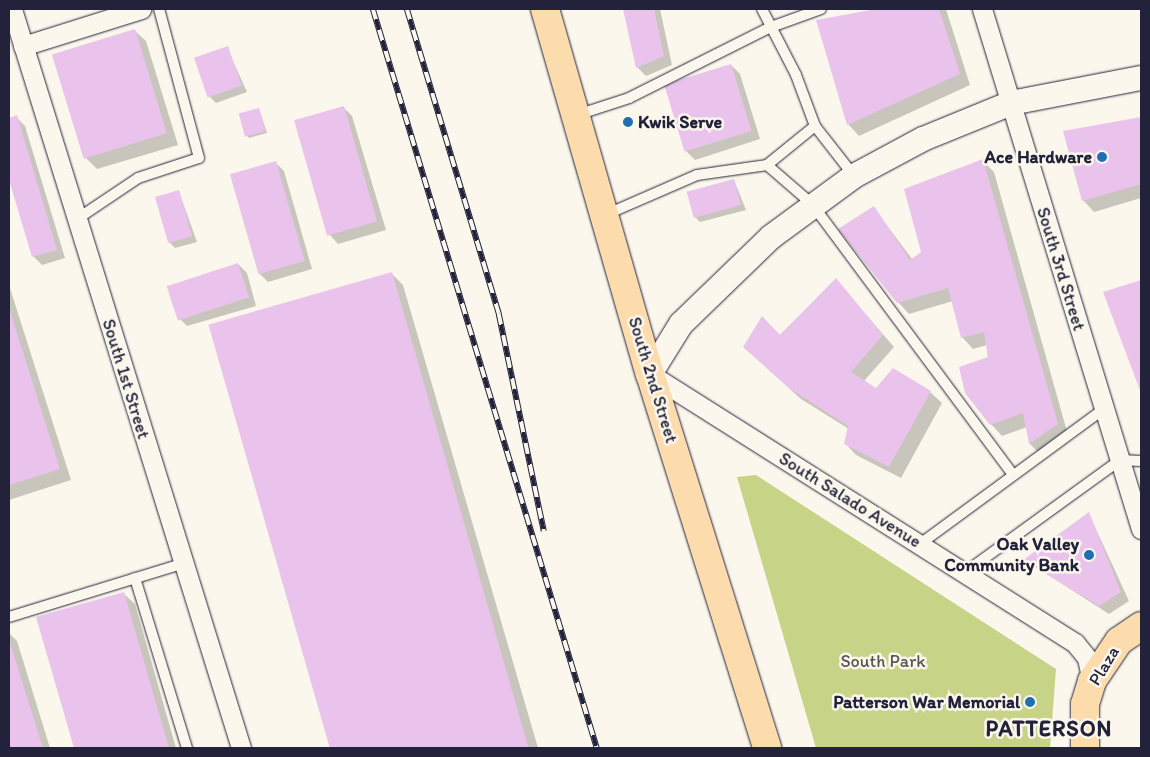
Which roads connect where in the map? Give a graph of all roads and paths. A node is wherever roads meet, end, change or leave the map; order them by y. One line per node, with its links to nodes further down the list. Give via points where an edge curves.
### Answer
1 (12, 9): 9 (street, South 1st Street)
2 (141, 9): 9 (street)
3 (159, 9): 18 (lane, via 199,158 138,178)
4 (545, 9): 12 (main road, South 2nd Street)
5 (762, 9): 8 (lane)
6 (820, 9): 8 (lane)
7 (982, 9): 11 (street, South 3rd Street)
8 (771, 27): 12 (lane, via 629,98); 13 (lane, via 796,75)
9 (23, 46): 18 (street, South 1st Street)
10 (1141, 78): 11 (street)
11 (1011, 103): 15 (street, via 923,139); 20 (street, South 3rd Street)
12 (576, 116): 17 (main road, South 2nd Street)
13 (815, 126): 14 (lane); 15 (lane)
14 (768, 165): 16 (lane); 17 (lane, via 697,175)
15 (854, 176): 16 (street)
16 (812, 204): 19 (street, via 771,237 681,324); 23 (lane)
17 (604, 215): 19 (main road, South 2nd Street)
18 (77, 219): 26 (street, South 1st Street)
19 (650, 374): 25 (street, South Salado Avenue); 37 (main road, South 2nd Street)
20 (1104, 409): 21 (street, South 3rd Street); 23 (lane)
21 (1120, 460): 22 (lane); 24 (street, South 3rd Street); 27 (lane)
22 (1141, 461)
23 (1012, 473): 25 (lane)
24 (1141, 529)
25 (920, 544): 27 (street, South Salado Avenue)
26 (184, 563): 28 (lane); 36 (street, South 1st Street)
27 (964, 573): 32 (street, South Salado Avenue)
28 (135, 578): 29 (lane); 35 (lane)
29 (9, 617)
30 (1141, 626): 31 (main road, Plaza)
31 (1119, 641): 32 (street, South Salado Avenue, via 1096,647); 33 (main road, Plaza)
32 (1075, 643): 33 (street, South Salado Avenue, via 1087,658)
33 (1092, 681): 34 (main road, Plaza, via 1085,704)
34 (1083, 745)
35 (186, 748)
36 (241, 748)
37 (767, 748)

